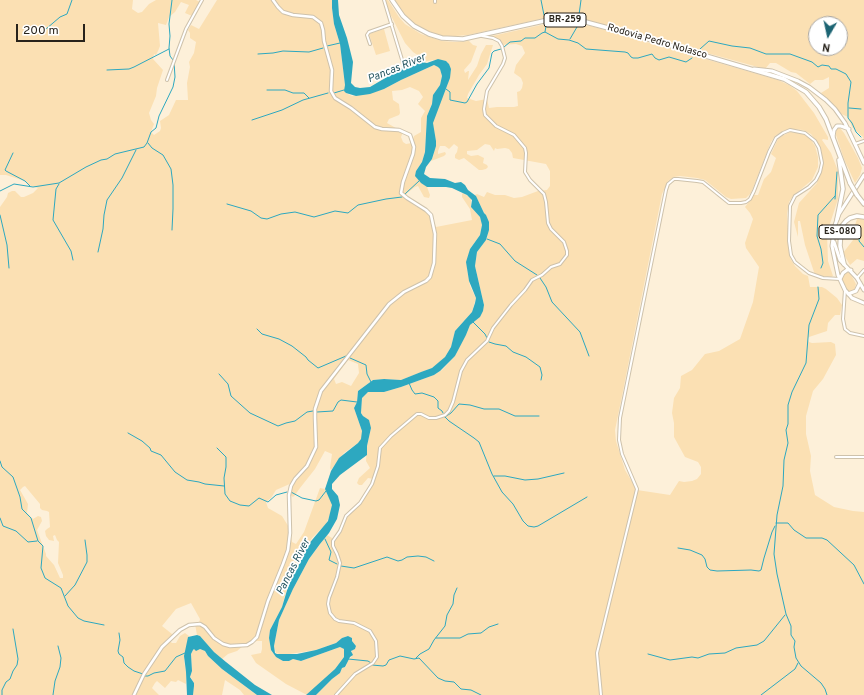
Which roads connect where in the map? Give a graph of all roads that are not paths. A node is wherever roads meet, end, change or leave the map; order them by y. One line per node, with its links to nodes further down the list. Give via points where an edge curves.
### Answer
1 (202, 0): 10 (street, via 186,29)
2 (273, 0): 38 (street, via 283,12 313,16 321,23 332,70 331,91 335,98 375,127 382,130 399,130 410,135 414,147 413,154 401,193 431,215 435,234 434,263 430,277 426,281 404,292 389,304 321,391 315,409 316,447 307,466 291,486 288,550 257,637 247,645 230,646 214,638 200,624 189,625 162,647)
3 (384, 0): 5 (street)
4 (392, 0): 6 (highway, Rodovia Pedro Nolasco / BR-259, via 407,21 429,34 448,39)
5 (392, 24): 7 (street, via 368,32); 8 (street)
6 (481, 36): 9 (highway, Rodovia Pedro Nolasco / BR-259, via 548,20 568,19); 39 (street, via 499,42 505,58 487,91 485,115 496,126 514,135 525,148 525,172 544,194 548,223 551,230 564,242 567,256 560,264 532,280 493,328 487,341 467,360 449,411 436,418 417,414 380,448 372,484 360,503 346,516 333,541 340,563 328,604 335,619 354,623 370,631 376,641 377,657 373,663 354,674)
7 (370, 44)
8 (403, 62)
9 (748, 68): 11 (main road, via 772,71 809,87 835,109); 12 (highway, Rodovia Pedro Nolasco / BR-259, via 784,79 806,92 819,107)
10 (167, 80)
11 (849, 129): 12 (main road, via 837,126); 14 (main road)
12 (833, 136): 15 (highway, Rodovia Pedro Nolasco / BR-259)
13 (864, 141): 14 (street)
14 (855, 144): 16 (main road)
15 (837, 151): 18 (highway, Rodovia Pedro Nolasco / BR-259, bridge, via 850,183); 20 (highway, ES-080, via 843,189)
16 (864, 163)
17 (864, 175): 20 (main road, ES-080)
18 (864, 204)
19 (864, 217): 22 (highway, ES-080, via 850,218 841,227 840,246)
20 (837, 219): 21 (main road, ES-080)
21 (833, 241): 22 (main road, ES-080); 25 (main road, ES-080)
22 (844, 264): 23 (main road, ES-080)
23 (851, 270): 27 (main road, ES-080); 28 (main road, via 843,273)
24 (864, 270): 27 (street)
25 (838, 275): 26 (street); 28 (main road, ES-080)
26 (834, 278): 28 (street); 40 (street, via 816,276 804,270 791,255 790,206 795,196 816,180 822,163 819,148 805,133 790,130 776,138 754,191 746,202 729,203 703,182 678,178 668,184 620,418 619,440 622,454 637,489 597,653)
27 (857, 278): 29 (main road, ES-080)
28 (840, 279): 30 (main road, ES-080)
29 (860, 283): 31 (main road, ES-080); 32 (main road, via 856,291)
30 (845, 290): 32 (main road, ES-080); 33 (street)
31 (864, 290)
32 (848, 294): 33 (street); 34 (main road, ES-080)
33 (845, 302): 35 (street, via 845,329 850,333)
34 (864, 303)
35 (864, 336)
36 (836, 457): 37 (street)
37 (864, 457)
38 (134, 695)
39 (336, 695)
40 (601, 695)

